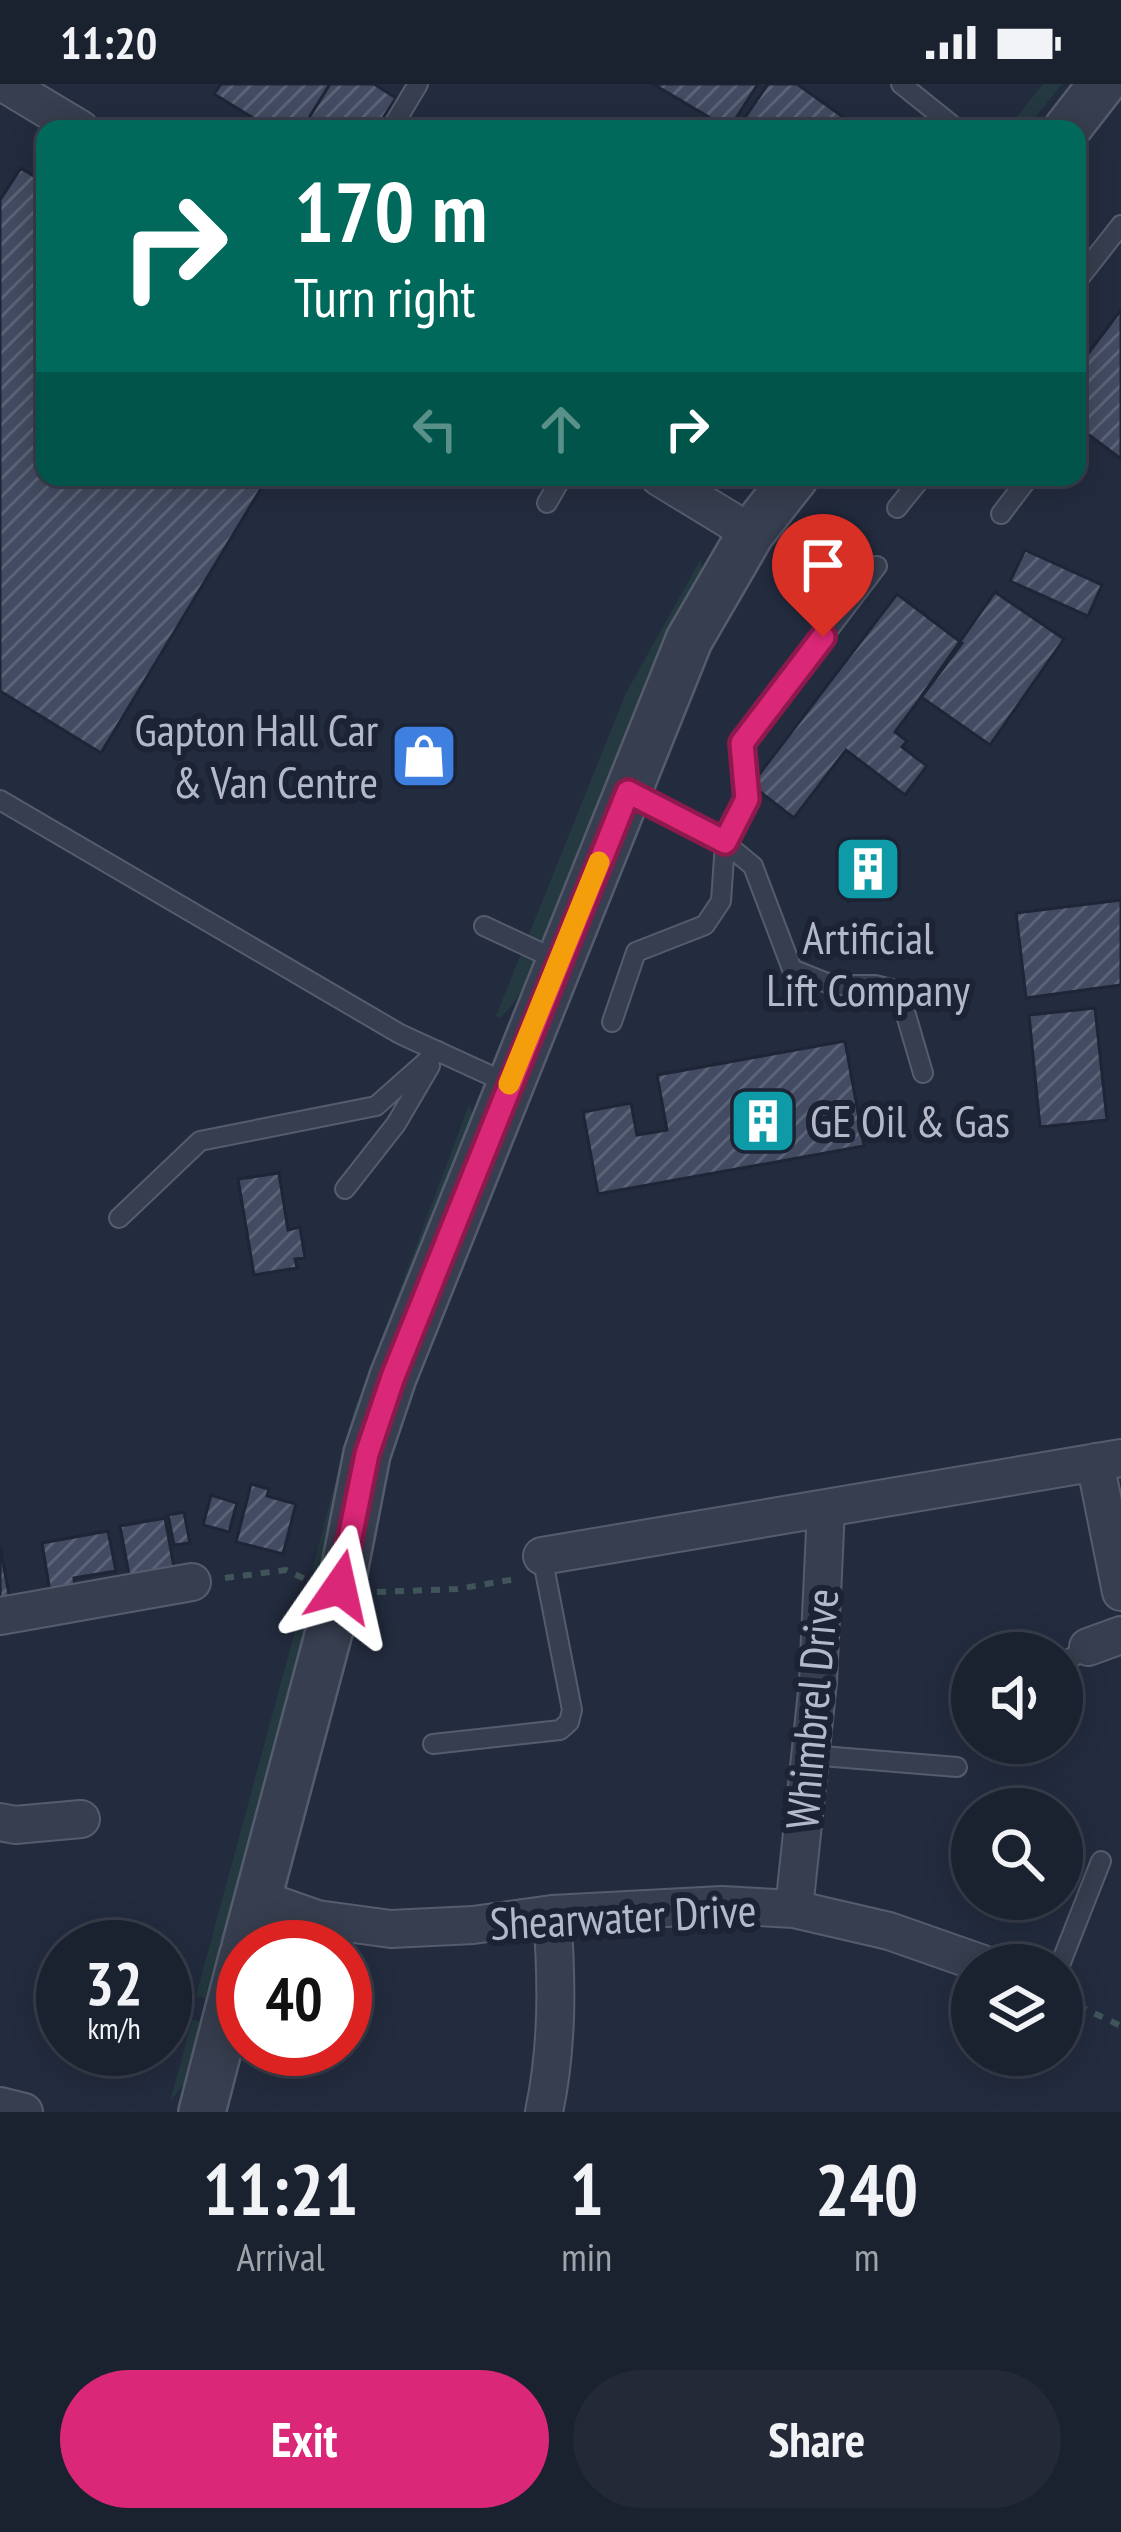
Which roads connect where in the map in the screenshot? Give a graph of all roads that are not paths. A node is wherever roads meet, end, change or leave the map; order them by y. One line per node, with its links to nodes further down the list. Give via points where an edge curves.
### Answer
1 (418, 84): 6 (lane)
2 (902, 84): 7 (lane)
3 (1102, 84): 8 (street)
4 (17, 87): 5 (street)
5 (66, 120)
6 (396, 120)
7 (946, 120)
8 (1074, 120)
9 (1121, 225): 10 (lane)
10 (1086, 269)
11 (557, 486): 16 (lane)
12 (673, 486): 19 (street)
13 (788, 486): 19 (street)
14 (915, 486): 17 (lane)
15 (1022, 486): 18 (lane)
16 (547, 503)
17 (897, 508)
18 (1001, 514)
19 (751, 533): 21 (street, via 689,640)
20 (877, 566): 23 (lane, via 742,743 747,799)
21 (628, 792): 23 (lane); 25 (street)
22 (0, 800): 27 (lane)
23 (725, 842): 26 (lane, via 721,901 706,925 636,952); 28 (lane, via 753,866 792,969 832,985 899,991)
24 (484, 926): 25 (lane)
25 (559, 962): 29 (street)
26 (612, 1022)
27 (438, 1051): 29 (lane); 30 (lane); 31 (lane, via 376,1106 200,1141)
28 (923, 1073)
29 (509, 1085): 44 (street, via 367,1454)
30 (345, 1189)
31 (119, 1218)
32 (1108, 1460): 33 (street); 36 (street)
33 (826, 1508): 34 (street); 39 (street, Whimbrel Drive)
34 (542, 1556): 38 (lane, via 569,1722 560,1730)
35 (192, 1582): 37 (street)
36 (1121, 1592)
37 (0, 1616)
38 (433, 1744)
39 (810, 1755): 40 (lane); 45 (street, Whimbrel Drive)
40 (957, 1767)
41 (81, 1819): 42 (street)
42 (0, 1822)
43 (1101, 1862): 48 (lane)
44 (257, 1898): 46 (street, Shearwater Drive, via 316,1918 391,1929); 47 (street)
45 (794, 1909): 46 (street, Shearwater Drive); 49 (street, Shearwater Drive)
46 (551, 1914): 54 (street, via 557,1984)
47 (252, 1920)
48 (1068, 1944)
49 (951, 1953)
50 (216, 2058): 53 (street)
51 (0, 2105): 52 (street)
52 (24, 2112)
53 (202, 2112)
54 (544, 2112)

